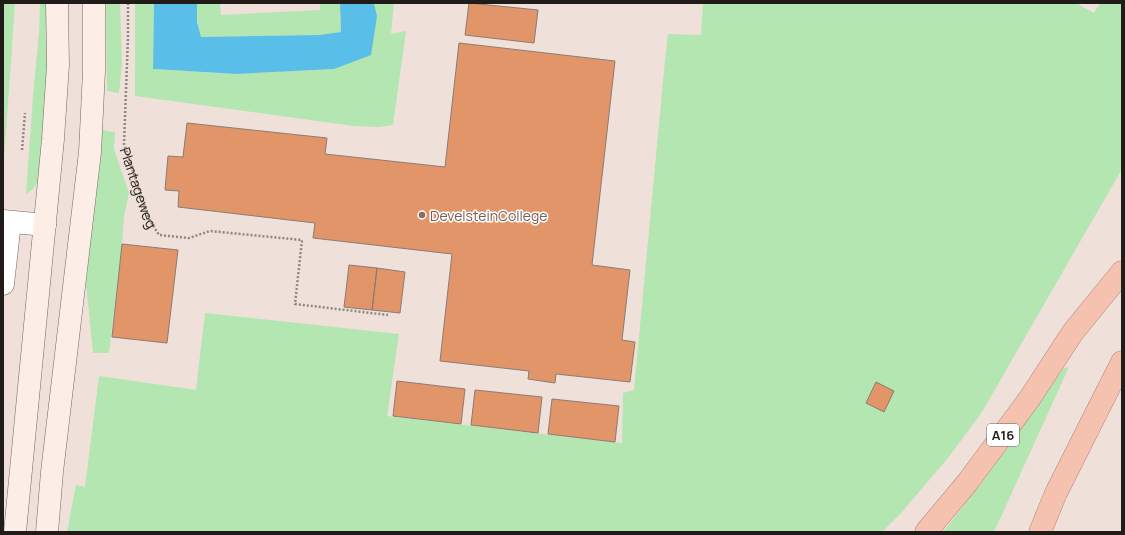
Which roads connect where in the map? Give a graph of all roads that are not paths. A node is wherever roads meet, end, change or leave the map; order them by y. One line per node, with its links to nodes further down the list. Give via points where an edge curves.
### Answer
1 (57, 3): 4 (main road, via 54,139)
2 (94, 3): 9 (main road, via 90,152)
3 (6, 221): 4 (street); 6 (street)
4 (45, 225): 8 (main road)
5 (1122, 272): 10 (highway, A16, via 1073,332 1030,398 967,483)
6 (3, 284)
7 (1122, 362): 11 (highway, via 1056,493)
8 (15, 532)
9 (46, 532)
10 (926, 532)
11 (1040, 532)

